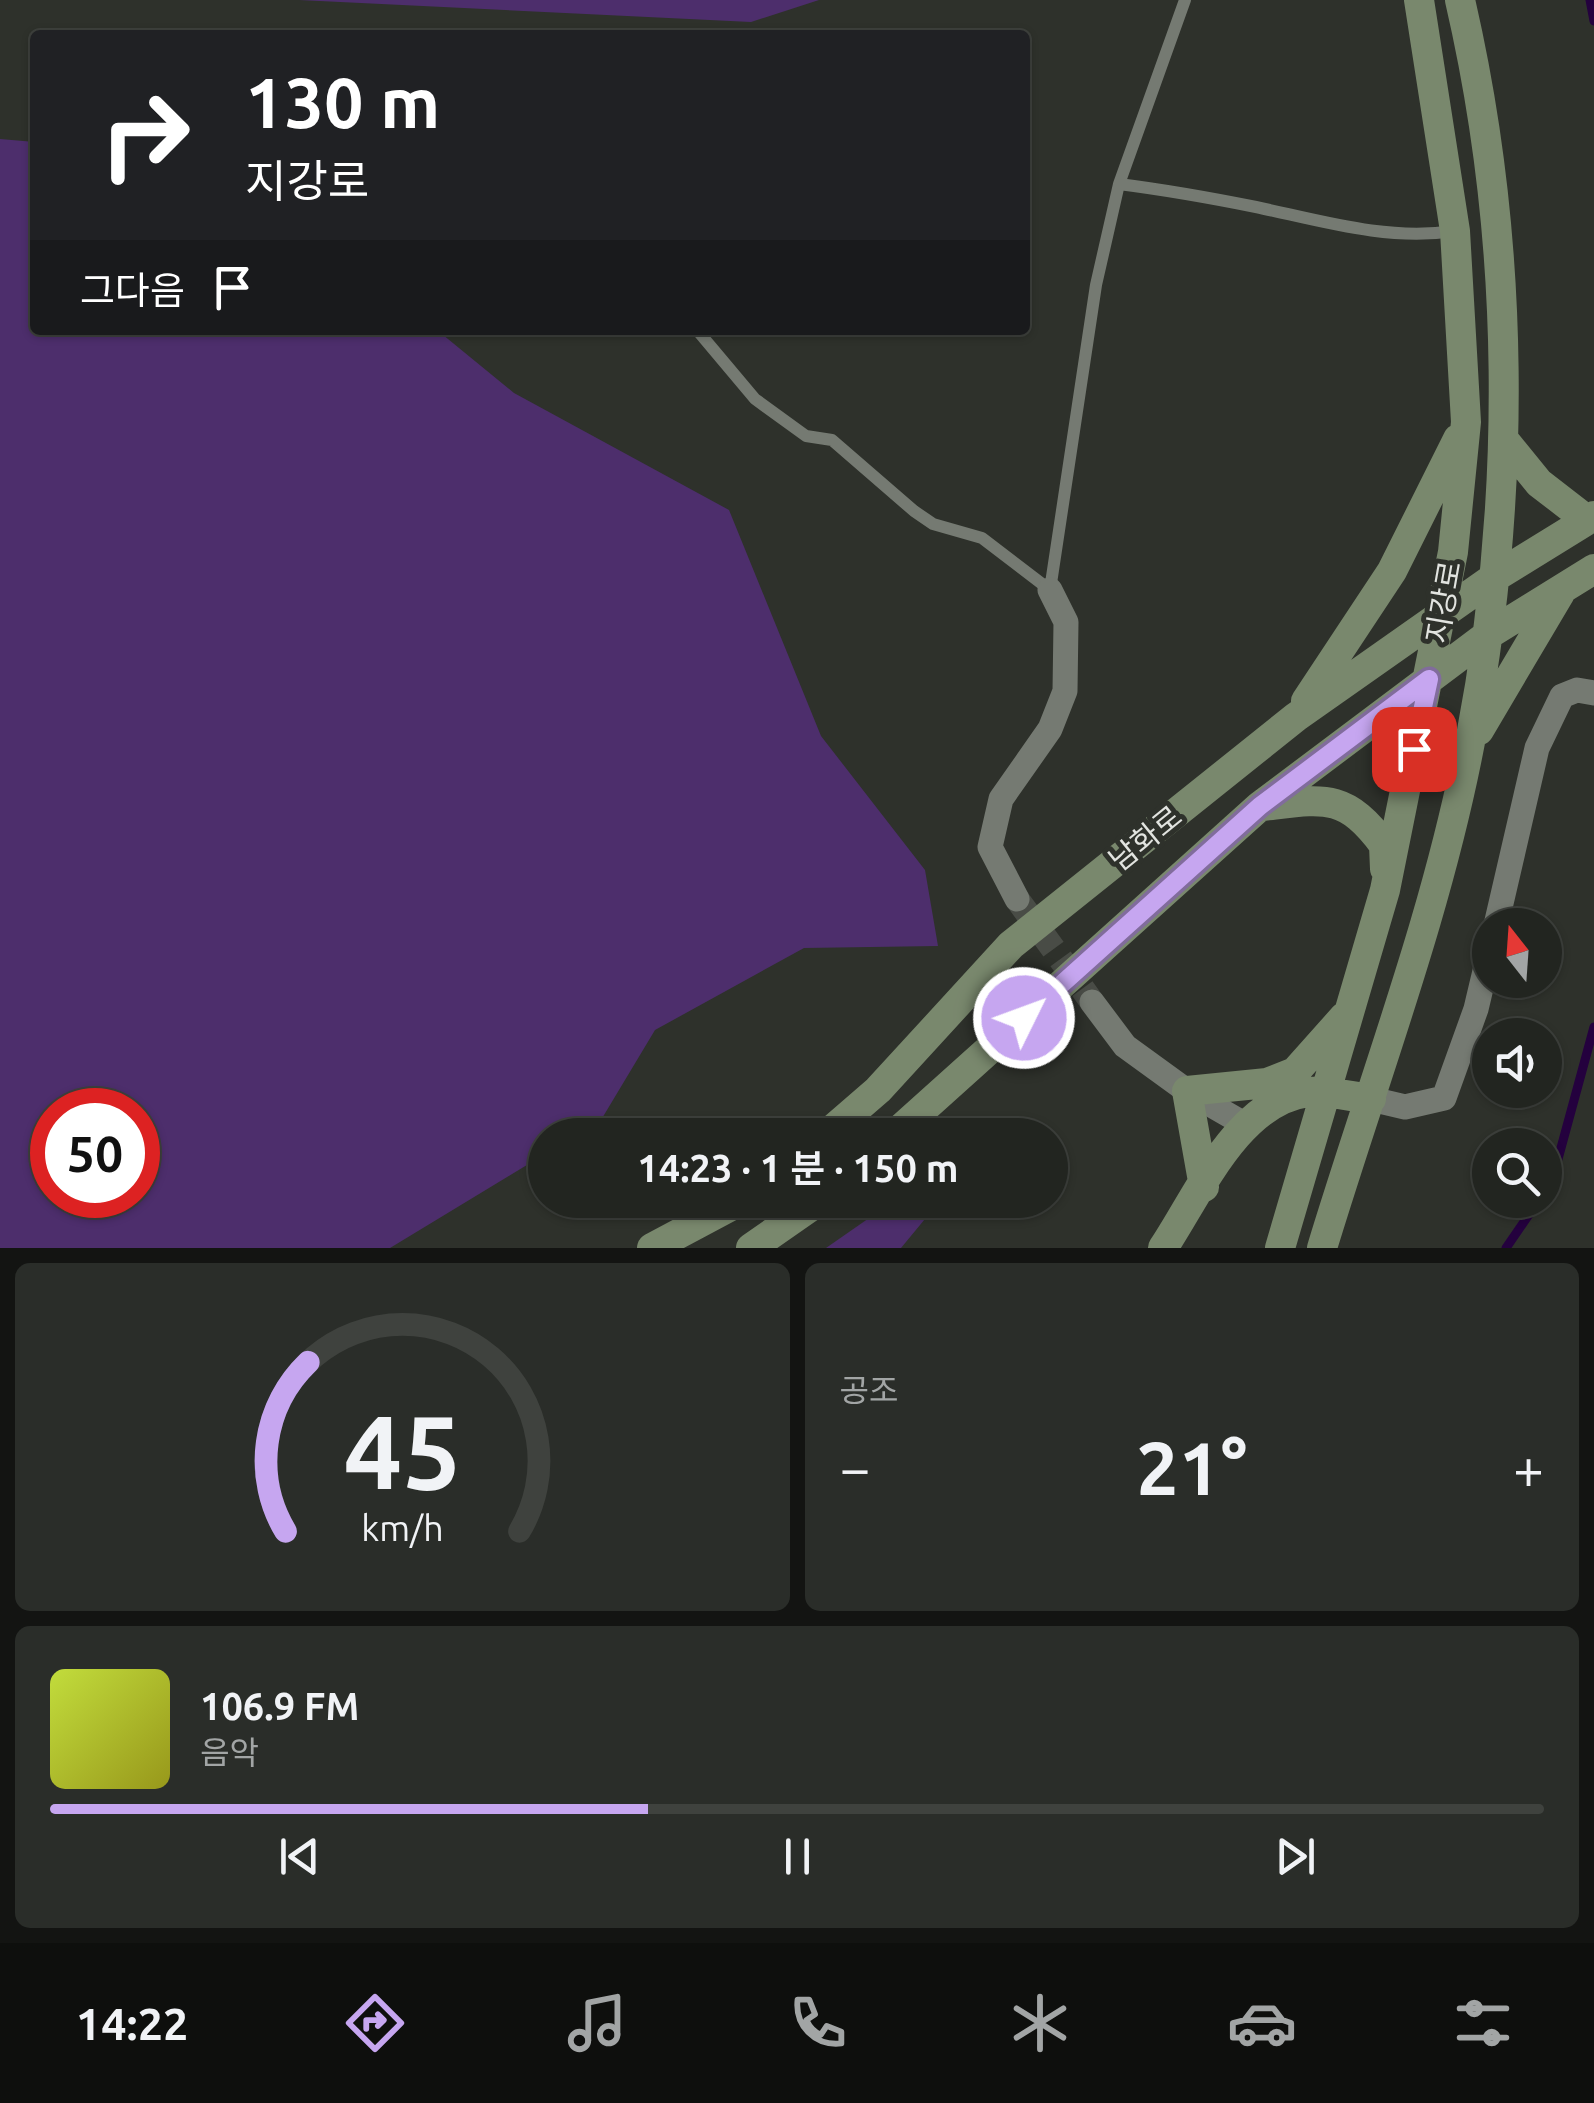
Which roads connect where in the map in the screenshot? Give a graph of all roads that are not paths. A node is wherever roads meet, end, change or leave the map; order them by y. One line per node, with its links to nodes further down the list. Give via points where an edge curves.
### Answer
1 (1185, 0): 4 (lane)
2 (1419, 0): 5 (main road, 지강로)
3 (1460, 0): 8 (main road, 지강로, via 1500,262)
4 (1120, 184): 5 (lane, via 1372,232); 12 (lane, via 1096,285)
5 (1455, 231): 7 (main road, 지강로)
6 (700, 335): 12 (lane, via 754,399 806,436 832,440 914,512 982,538)
7 (1466, 422): 13 (main road, 지강로); 17 (main road, via 1392,572)
8 (1504, 440): 9 (main road, via 1538,483); 10 (main road, 지강로)
9 (1590, 518): 10 (main road, 남화로)
10 (1495, 577): 13 (main road, 남화로); 14 (main road, 지강로)
11 (1581, 577): 14 (main road, 남화로); 18 (main road)
12 (1050, 590): 21 (street, via 1066,622 1065,691 1050,729 1000,799 990,847)
13 (1442, 614): 15 (main road, 지강로); 17 (main road, 남화로)
14 (1489, 634): 15 (main road, 남화로); 18 (main road, 지강로)
15 (1429, 679): 19 (main road, 남화로); 20 (main road, 지강로)
16 (1594, 693): 22 (street, via 1562,696 1537,748)
17 (1296, 717): 30 (main road, 남화로, via 1011,946)
18 (1470, 745): 29 (main road, 지강로)
19 (1260, 806): 20 (main road, via 1323,798 1350,808 1384,846); 31 (main road, 남화로)
20 (1385, 890): 25 (main road, 지강로)
21 (1016, 899)
22 (1500, 908)
23 (1479, 998): 29 (street, via 1444,1098 1404,1107)
24 (1092, 1002): 27 (street, via 1125,1046)
25 (1349, 1011): 26 (main road); 28 (main road, 지강로)
26 (1295, 1072): 27 (main road, via 1267,1083); 32 (main road)
27 (1187, 1091): 32 (street); 33 (main road)
28 (1324, 1094): 29 (main road); 32 (main road, via 1308,1092); 36 (main road, 지강로)
29 (1371, 1100): 40 (main road, 지강로)
30 (846, 1118)
31 (913, 1118)
32 (1256, 1118): 33 (main road)
33 (1204, 1188): 39 (main road)
34 (708, 1218): 37 (main road)
35 (794, 1218): 38 (main road)
36 (1282, 1239)
37 (652, 1248)
38 (750, 1248)
39 (1163, 1248)
40 (1322, 1248)

